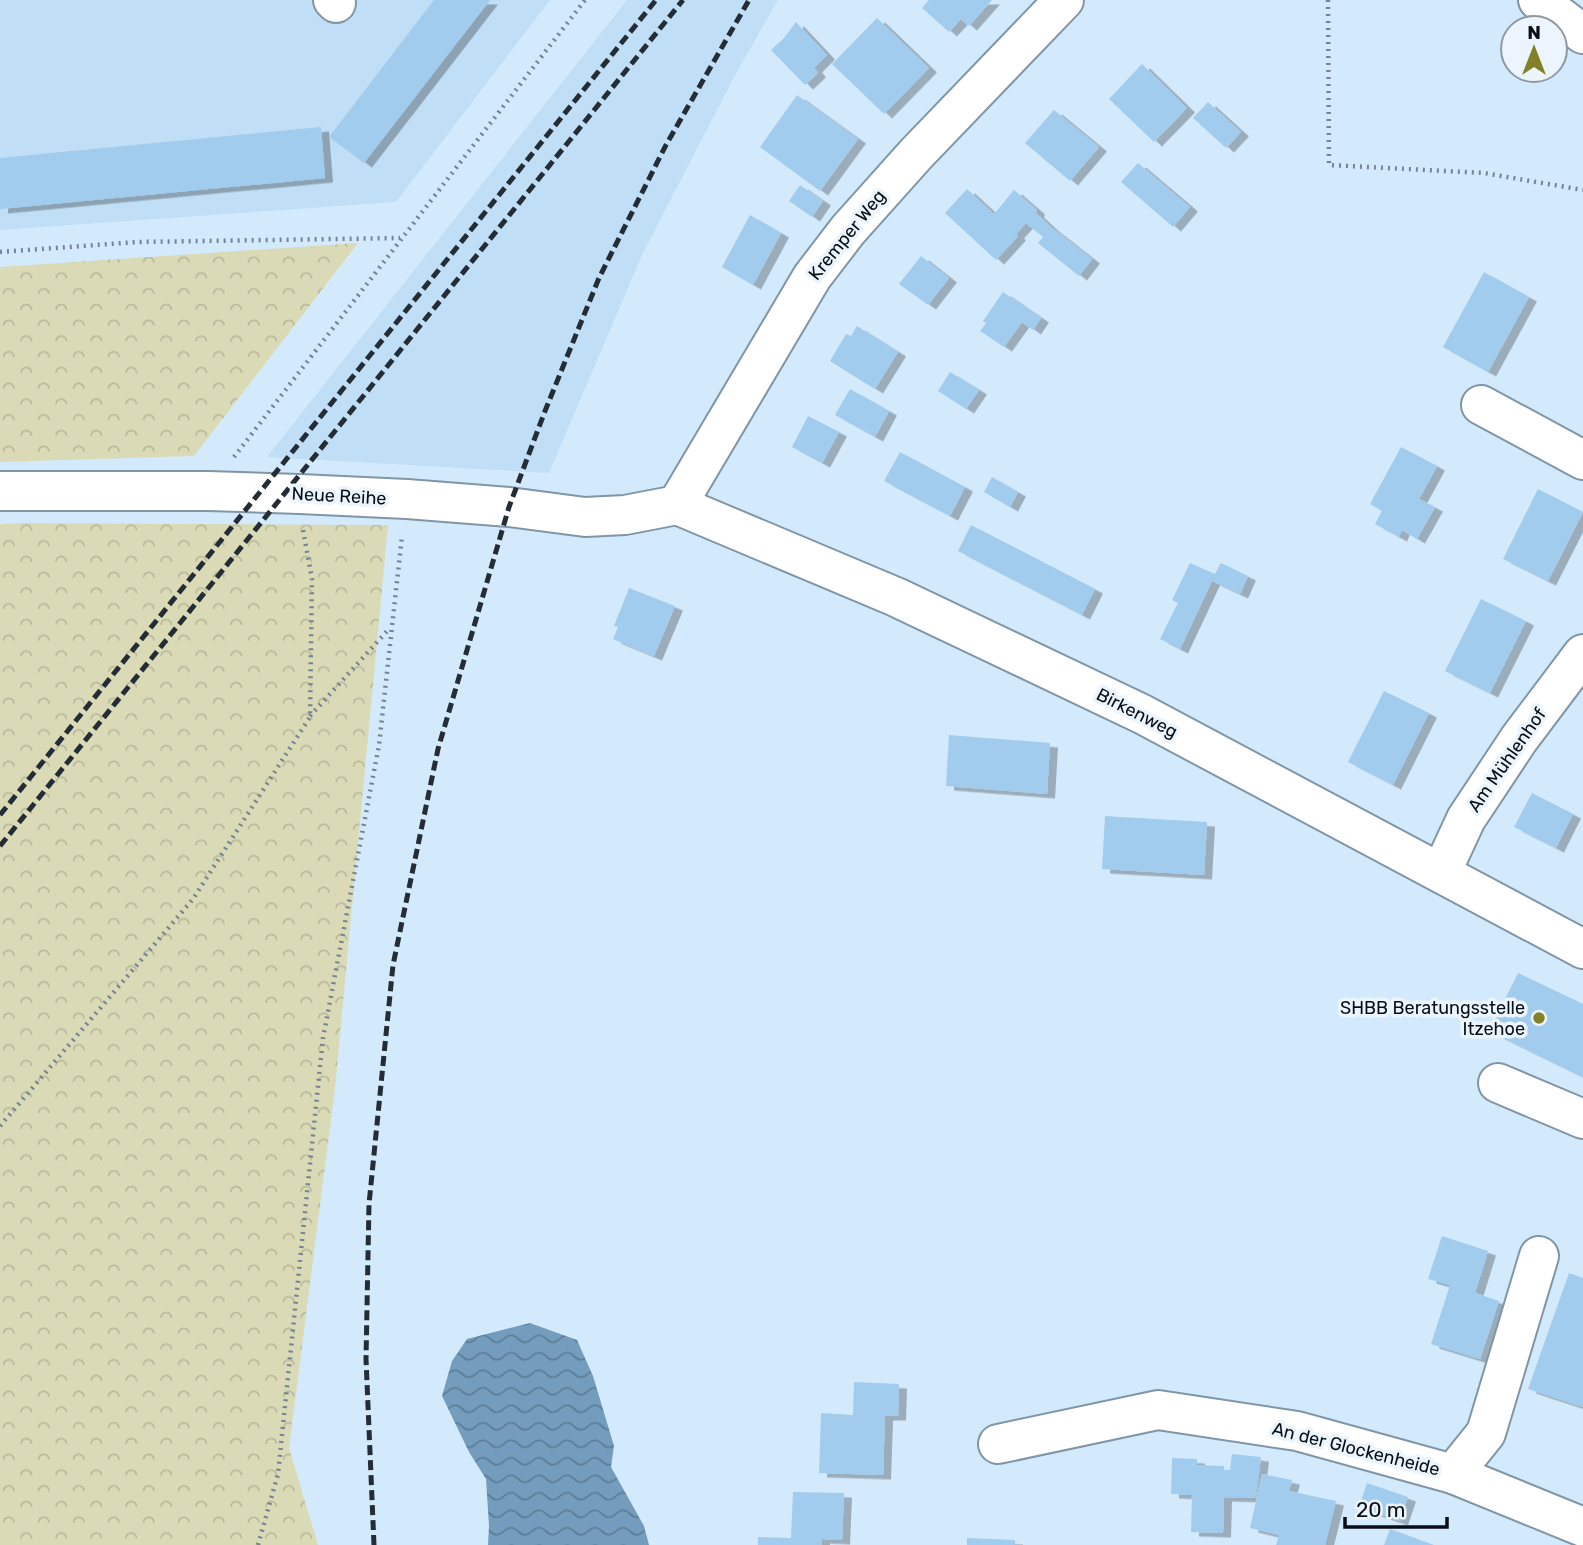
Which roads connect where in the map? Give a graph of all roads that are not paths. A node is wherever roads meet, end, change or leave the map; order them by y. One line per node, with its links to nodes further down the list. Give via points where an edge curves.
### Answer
1 (1064, 0): 7 (main road, Kremper Weg, via 840,240 812,277)
2 (1538, 0): 3 (main road)
3 (1583, 34)
4 (1481, 405): 5 (main road)
5 (1583, 460)
6 (0, 491): 7 (main road, Neue Reihe, via 300,494 509,507 585,517)
7 (677, 506): 9 (main road, Birkenweg, via 896,597 1142,714)
8 (1583, 654): 9 (main road, Am Mühlenhof, via 1466,819)
9 (1441, 873): 10 (main road, Birkenweg)
10 (1583, 949)
11 (1498, 1083): 12 (main road)
12 (1583, 1119)
13 (1539, 1256): 15 (main road, via 1486,1433)
14 (998, 1444): 15 (main road, An der Glockenheide, via 1158,1410 1297,1431)
15 (1453, 1474): 16 (main road, An der Glockenheide)
16 (1583, 1527)

